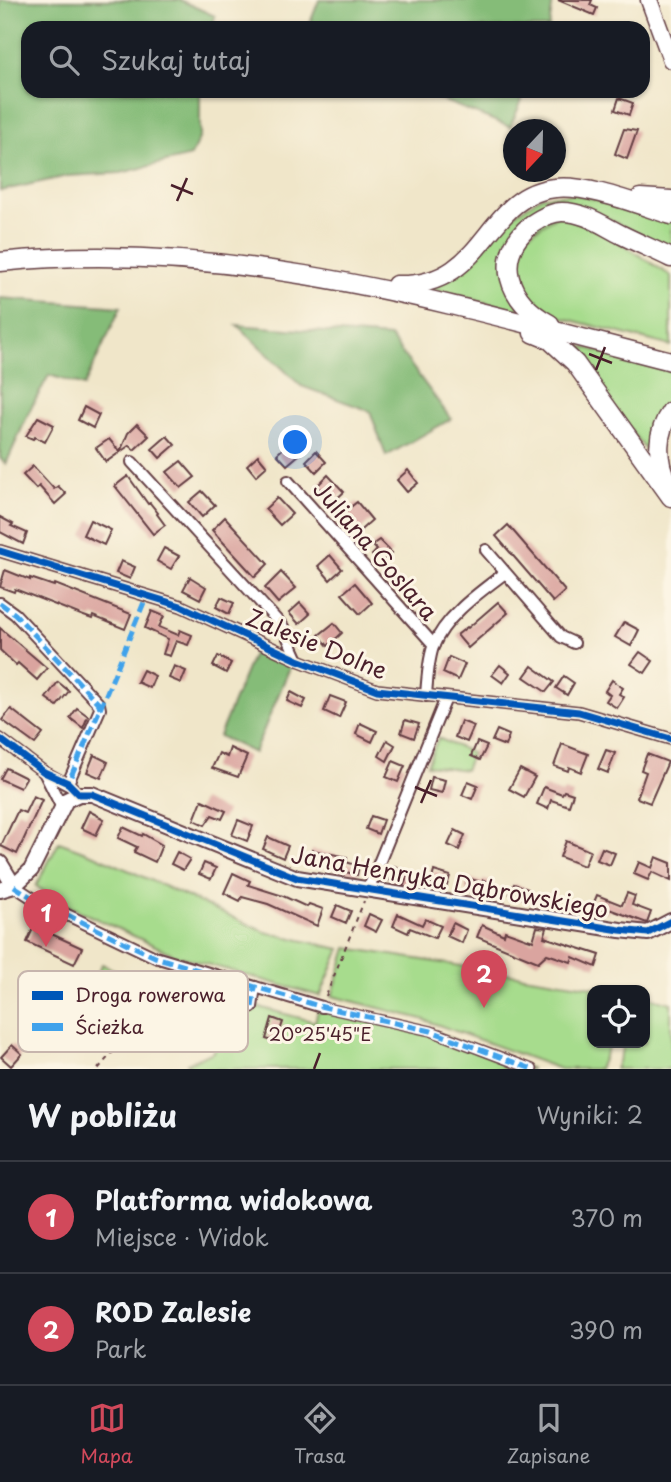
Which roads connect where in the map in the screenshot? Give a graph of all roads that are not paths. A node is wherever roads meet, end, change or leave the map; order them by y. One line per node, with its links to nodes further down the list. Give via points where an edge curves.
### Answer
1 (649, 0): 2 (main road)
2 (671, 60)
3 (604, 195): 4 (main road); 5 (main road); 10 (main road, via 569,188 541,190 517,202 469,258 441,278 419,284)
4 (671, 200)
5 (671, 215)
6 (619, 233): 7 (main road); 9 (main road); 12 (main road, via 583,215 558,212 529,227 511,253 510,282 521,304 547,323)
7 (671, 258)
8 (0, 262): 10 (main road, via 174,259 231,263)
9 (671, 269)
10 (361, 284): 11 (main road)
11 (499, 316): 12 (main road); 18 (main road, via 564,351)
12 (588, 340): 13 (main road)
13 (671, 361)
14 (671, 411): 17 (main road, via 663,427 659,458)
15 (132, 462): 25 (street, via 283,627)
16 (288, 481): 24 (street, Juliana Goslara)
17 (671, 487)
18 (671, 497)
19 (486, 550): 21 (street)
20 (0, 551): 25 (street, Zalesie Dolne, via 181,606)
21 (505, 573): 23 (street, via 561,637); 24 (street, via 460,611)
22 (0, 603): 31 (street, via 99,704)
23 (574, 643)
24 (434, 645): 26 (street)
25 (298, 660): 26 (street, Zalesie Dolne, via 377,690)
26 (426, 696): 27 (street, Zalesie Dolne)
27 (446, 698): 28 (street, Zalesie Dolne, via 579,712); 35 (street)
28 (671, 738)
29 (0, 739): 30 (street, Jana Henryka Dąbrowskiego)
30 (44, 772): 31 (street, Jana Henryka Dąbrowskiego); 32 (street)
31 (74, 788): 32 (street); 35 (street, Jana Henryka Dąbrowskiego, via 262,866 297,878)
32 (61, 806): 34 (street, via 34,866)
33 (0, 863): 34 (street)
34 (7, 888): 37 (street, via 155,957)
35 (368, 890): 36 (street, Jana Henryka Dąbrowskiego, via 648,933)
36 (671, 921)
37 (202, 971)
38 (248, 985): 39 (street)
39 (255, 987): 40 (street); 41 (street)
40 (252, 1007)
41 (322, 1007): 42 (street, via 431,1031)
42 (532, 1069)

